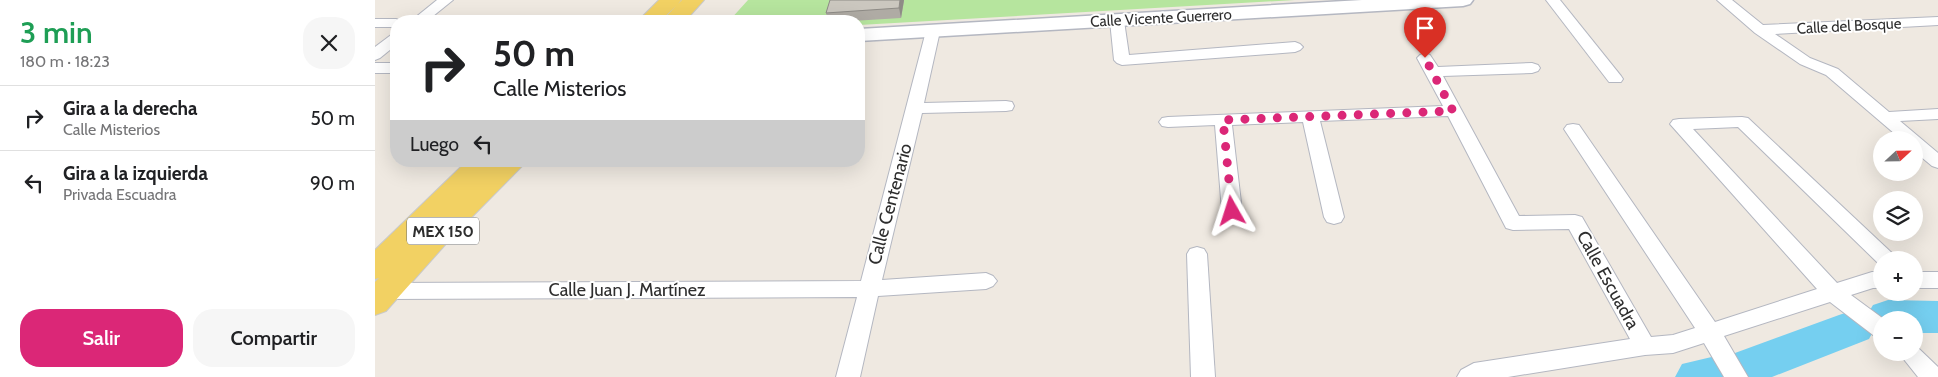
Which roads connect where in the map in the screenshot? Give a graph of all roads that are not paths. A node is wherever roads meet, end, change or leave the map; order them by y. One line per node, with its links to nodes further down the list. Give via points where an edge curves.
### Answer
1 (447, 0): 7 (street)
2 (671, 0): 8 (main road)
3 (694, 0): 9 (main road)
4 (1463, 0): 10 (street, Calle Vicente Guerrero)
5 (1553, 0): 23 (street)
6 (1724, 0): 14 (street)
7 (426, 15)
8 (655, 15)
9 (679, 15)
10 (1117, 21): 15 (street, Calle Vicente Guerrero); 18 (street, via 1122,60)
11 (1938, 22): 14 (street, Calle del Bosque)
12 (375, 23): 13 (street)
13 (390, 23)
14 (1759, 30): 29 (street, via 1805,61 1832,72)
15 (933, 31): 16 (street, Calle Vicente Guerrero); 25 (street, Calle Centenario)
16 (865, 35)
17 (390, 43): 19 (street)
18 (1295, 47)
19 (375, 55)
20 (375, 68): 21 (street)
21 (390, 68)
22 (1532, 68): 26 (street, via 1429,65)
23 (1615, 78)
24 (1006, 106): 25 (street)
25 (915, 108): 47 (street, Calle Centenario)
26 (1453, 111): 28 (street); 51 (street, Calle Escuadra, via 1513,223 1575,222)
27 (1938, 114): 29 (street)
28 (1310, 116): 30 (street); 39 (street)
29 (1885, 117): 33 (street)
30 (1223, 120): 31 (street); 38 (street)
31 (1168, 122)
32 (1573, 129): 50 (street)
33 (1901, 131)
34 (1923, 149): 35 (street)
35 (1938, 162)
36 (476, 167): 46 (main road, MEX 150)
37 (507, 167): 46 (main road, MEX 150)
38 (1232, 211)
39 (1334, 218)
40 (1878, 251): 48 (street, via 1742,122 1679,124)
41 (1197, 254): 55 (street)
42 (1873, 280): 48 (street)
43 (1923, 280): 44 (street)
44 (1938, 280)
45 (986, 281): 47 (street, Calle Juan J. Martínez)
46 (378, 287): 47 (street, Calle Juan J. Martínez)
47 (868, 290): 54 (street, Calle Centenario)
48 (1833, 292): 49 (street); 50 (street)
49 (1873, 323)
50 (1710, 333): 51 (street, via 1673,344); 57 (street)
51 (1645, 346): 53 (street)
52 (1918, 361): 58 (street)
53 (1536, 371): 56 (street, via 1474,373)
54 (848, 377)
55 (1203, 377)
56 (1469, 377)
57 (1736, 377)
58 (1933, 377)

